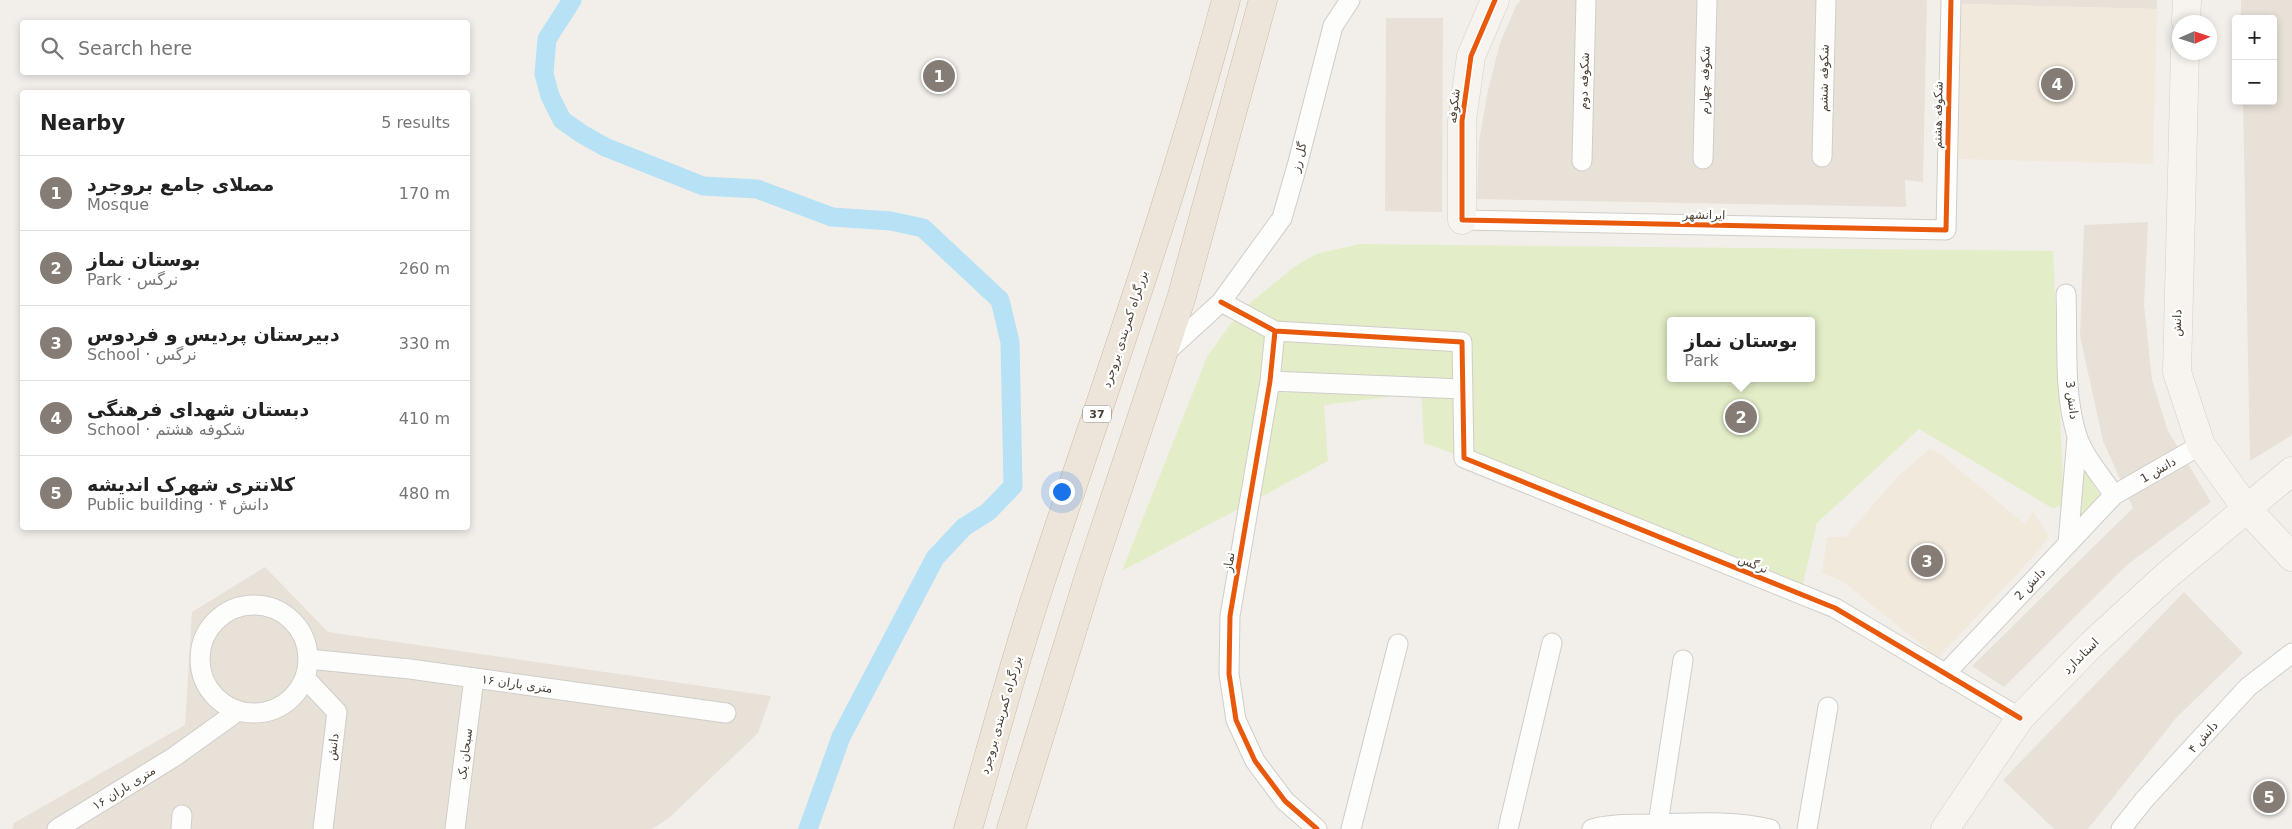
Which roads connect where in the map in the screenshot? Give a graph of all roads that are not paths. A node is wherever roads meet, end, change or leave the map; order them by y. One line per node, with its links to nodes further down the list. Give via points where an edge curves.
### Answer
1 (1226, 0): 46 (highway, بزرگراه کمربندی بروجرد / 37, via 1137,295 1037,593)
2 (1263, 0): 20 (highway, via 1184,290)
3 (1350, 0): 18 (street, گل رز, via 1333,26 1282,218)
4 (1495, 0): 15 (street, شکوفه, via 1471,56 1462,121)
5 (1586, 0): 14 (street, شکوفه دوم)
6 (1707, 0): 13 (street, شکوفه چهارم)
7 (1826, 0): 12 (street, شکوفه ششم)
8 (1951, 0): 16 (street, شکوفه هشتم)
9 (2187, 0): 10 (street)
10 (2186, 15)
11 (2185, 60): 24 (street, دانش, via 2177,372)
12 (1822, 157)
13 (1703, 159)
14 (1582, 161)
15 (1462, 220): 16 (street, ایرانشهر)
16 (1946, 230)
17 (2066, 294): 23 (street, دانش 3, via 2070,392)
18 (1221, 302): 19 (street); 20 (street, گل رز)
19 (1275, 331): 21 (street, نماز); 22 (street, via 1462,342)
20 (1163, 355): 47 (highway, via 1090,573)
21 (1270, 381): 22 (street); 48 (street, نماز, via 1230,616 1229,674 1236,720 1255,762 1285,800)
22 (1463, 389): 35 (street, نرگس, via 1464,458 1835,608)
23 (2077, 437): 26 (street, دانش 3); 28 (street)
24 (2201, 445): 26 (street, دانش 1); 27 (street, دانش)
25 (2292, 471): 27 (street)
26 (2114, 495): 28 (street, دانش 2)
27 (2246, 508): 29 (street, دانش); 41 (street, استاندارد, via 2098,639)
28 (2068, 544): 35 (street, دانش 2)
29 (2292, 558)
30 (1398, 644): 49 (street)
31 (1552, 644): 50 (street)
32 (2292, 653): 55 (street, دانش ۴, via 2248,687)
33 (308, 659): 36 (street); 37 (street, ۱۶ متری باران); 39 (street, via 305,641 296,624 283,612 266,605 247,604 230,610 215,621 204,636 200,654 201,673 215,696)
34 (1682, 660): 42 (street)
35 (1945, 674): 41 (street, نرگس)
36 (304, 678): 39 (street, via 296,692 278,707 254,713); 44 (street, دانش, via 337,712)
37 (474, 678): 40 (street, ۱۶ متری باران); 45 (street, سبحان یک)
38 (1828, 708): 53 (street)
39 (238, 711): 43 (street, ۱۶ متری باران, via 174,757)
40 (726, 713)
41 (2020, 718): 54 (street, استاندارد)
42 (1658, 824): 51 (street); 52 (street, via 1750,824)
43 (57, 829)
44 (323, 829)
45 (455, 829)
46 (968, 829)
47 (1011, 829)
48 (1317, 829)
49 (1351, 829)
50 (1508, 829)
51 (1592, 829)
52 (1770, 829)
53 (1807, 829)
54 (1945, 829)
55 (2121, 829)

